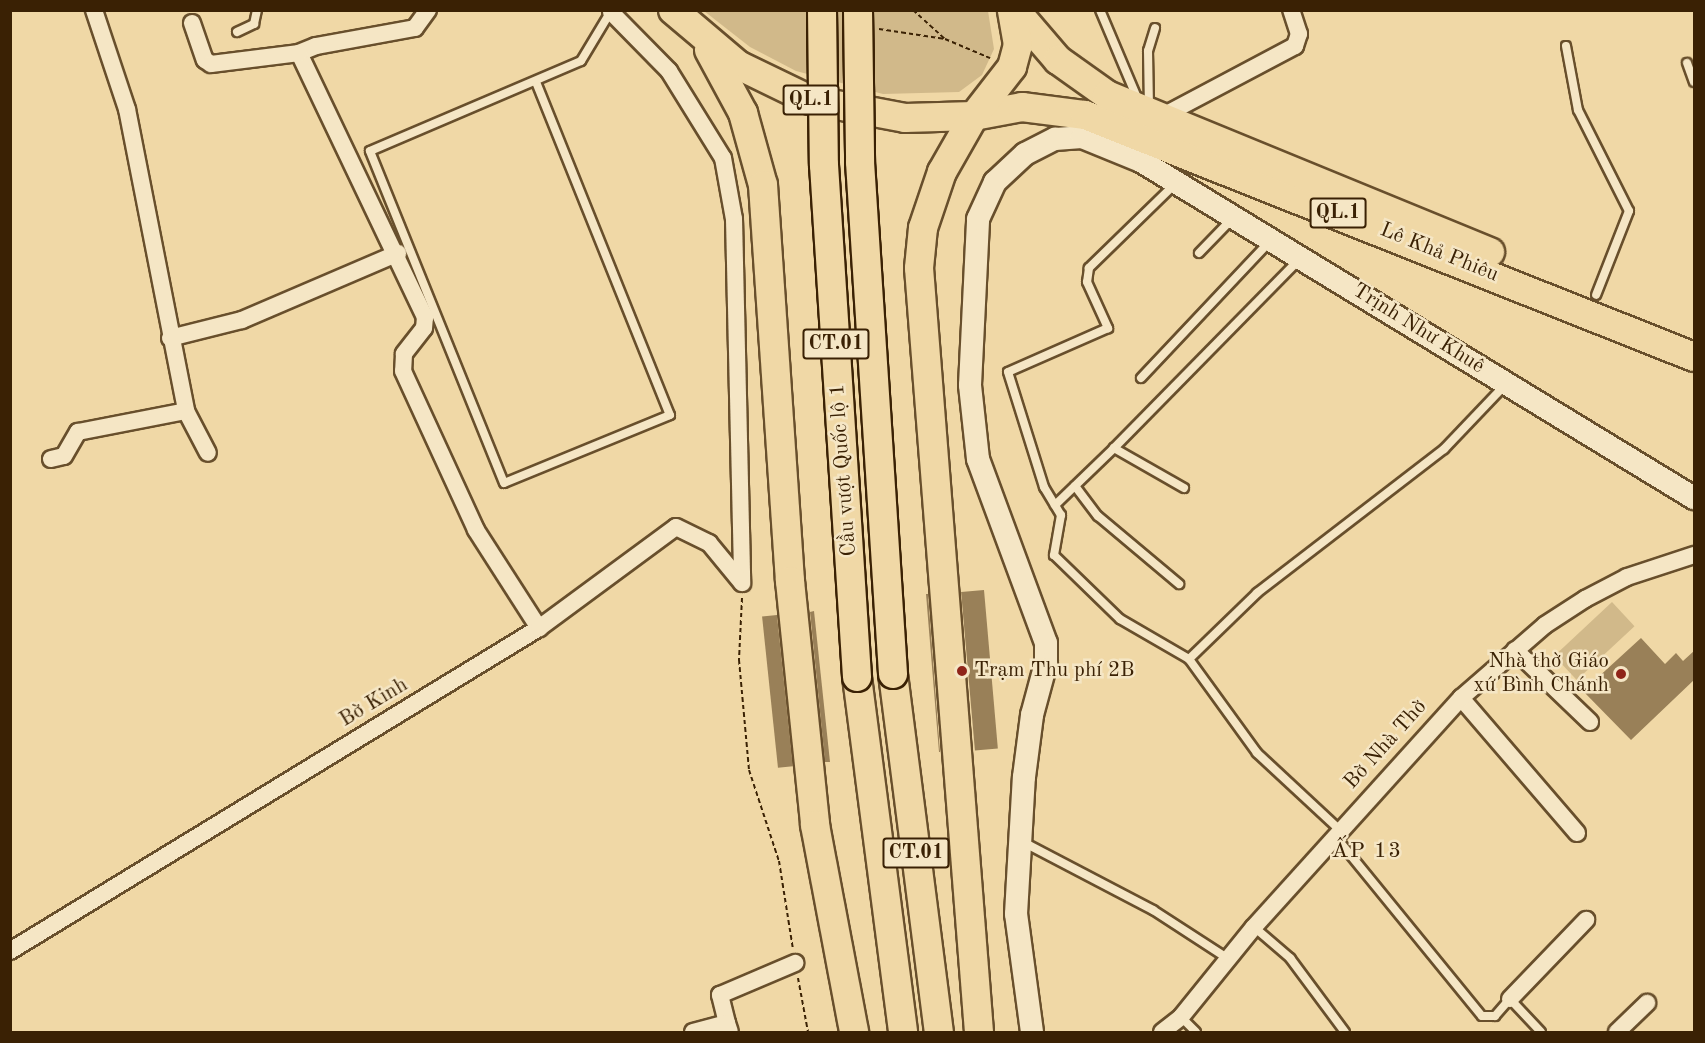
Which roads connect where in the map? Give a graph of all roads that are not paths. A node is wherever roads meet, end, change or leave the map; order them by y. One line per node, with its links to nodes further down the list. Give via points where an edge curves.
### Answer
1 (94, 10): 31 (street, via 127,109)
2 (257, 10): 13 (lane, via 254,24)
3 (428, 10): 16 (street, via 414,28)
4 (674, 10): 14 (highway, QL.1)
5 (822, 10): 64 (highway, Cầu vượt Quốc lộ 1 / CT.01, bridge, via 824,165 857,677)
6 (1014, 10): 20 (highway, QL.1, via 1017,45 1012,68); 21 (highway, Lê Khả Phiêu / QL.1, via 1043,46 1073,73)
7 (1100, 10): 21 (lane)
8 (1291, 10): 21 (street, via 1299,34 1295,46)
9 (611, 11): 18 (lane, via 581,61); 45 (street, Bờ Kinh, via 669,71 723,158 734,219 742,583 709,543 676,527)
10 (867, 19): 65 (highway, Cầu vượt Quốc lộ 1 / CT.01, bridge, via 860,162 893,674)
11 (192, 23): 16 (street, via 205,60 211,64)
12 (1155, 28): 21 (lane, via 1148,62)
13 (237, 32)
14 (695, 32): 20 (highway, QL.1, via 762,79 825,105 881,116); 63 (highway, via 743,113 763,185 780,458 810,780 827,904)
15 (1566, 46): 29 (lane, via 1578,110 1629,211)
16 (299, 53): 26 (street)
17 (1687, 63): 19 (lane)
18 (536, 82): 18 (lane, via 370,152 504,483 670,415)
19 (1695, 82)
20 (974, 116): 21 (highway, Lê Khả Phiêu / QL.1, via 999,108 1045,108); 66 (highway, via 934,190 919,268)
21 (1149, 129): 22 (highway, Lê Khả Phiêu / QL.1); 23 (street, Trịnh Như Khuê); 29 (highway, Lê Khả Phiêu / QL.1); 52 (street, Trịnh Như Khuê, via 1055,139 1025,153 995,182 978,219 970,346 978,459 1046,643 1046,663 1027,756)
22 (1188, 154): 23 (street); 32 (highway, Lê Khả Phiêu / QL.1)
23 (1176, 183): 24 (street, Trịnh Như Khuê); 42 (lane, via 1089,268 1087,282 1108,327 1008,372 1044,487)
24 (1234, 217): 25 (street, Trịnh Như Khuê); 27 (lane)
25 (1273, 239): 28 (street, Trịnh Như Khuê); 33 (lane)
26 (398, 252): 31 (street, via 242,320); 45 (street, via 425,317 424,328 404,354 403,371 476,530 516,599)
27 (1199, 253)
28 (1302, 257): 34 (street, Trịnh Như Khuê); 36 (lane)
29 (1596, 295): 30 (highway, Lê Khả Phiêu / QL.1)
30 (1695, 336)
31 (170, 338): 35 (street)
32 (1695, 357)
33 (1141, 378)
34 (1506, 384): 41 (street, Trịnh Như Khuê); 47 (lane, via 1444,449 1257,593)
35 (186, 411): 37 (street); 38 (street, via 78,432 64,456)
36 (1114, 448): 39 (lane); 40 (lane)
37 (208, 453)
38 (51, 459)
39 (1075, 486): 42 (lane); 44 (lane, via 1098,516)
40 (1184, 488)
41 (1695, 498)
42 (1055, 505): 47 (lane, via 1062,520 1054,545 1056,559 1120,619)
43 (1695, 555): 46 (street, Bờ Nhà Thờ, via 1627,577 1585,599)
44 (1179, 584)
45 (539, 628): 55 (street, Bờ Kinh)
46 (1515, 650): 48 (street, Bờ Nhà Thờ); 49 (street)
47 (1189, 658): 50 (lane, via 1257,753)
48 (1461, 698): 50 (street, Bờ Nhà Thờ); 51 (street)
49 (1590, 722)
50 (1337, 833): 54 (street, Bờ Nhà Thờ); 58 (lane, via 1482,1016 1495,1016)
51 (1577, 833)
52 (1020, 841): 56 (lane, via 1153,910); 67 (street, Trịnh Như Khuê, via 1016,914)
53 (1586, 920): 58 (street)
54 (1254, 927): 56 (street, Bờ Nhà Thờ); 70 (lane, via 1290,958)
55 (10, 951)
56 (1227, 958): 60 (street, Bờ Nhà Thờ)
57 (795, 963): 61 (street, via 720,995)
58 (1510, 999): 71 (lane)
59 (1647, 1003): 72 (street)
60 (1181, 1017): 68 (street, Bờ Nhà Thờ); 69 (lane)
61 (729, 1028): 62 (street)
62 (693, 1032)
63 (854, 1032)
64 (903, 1032)
65 (939, 1032)
66 (979, 1032)
67 (1032, 1032)
68 (1162, 1032)
69 (1196, 1032)
70 (1345, 1032)
71 (1541, 1032)
72 (1617, 1032)

